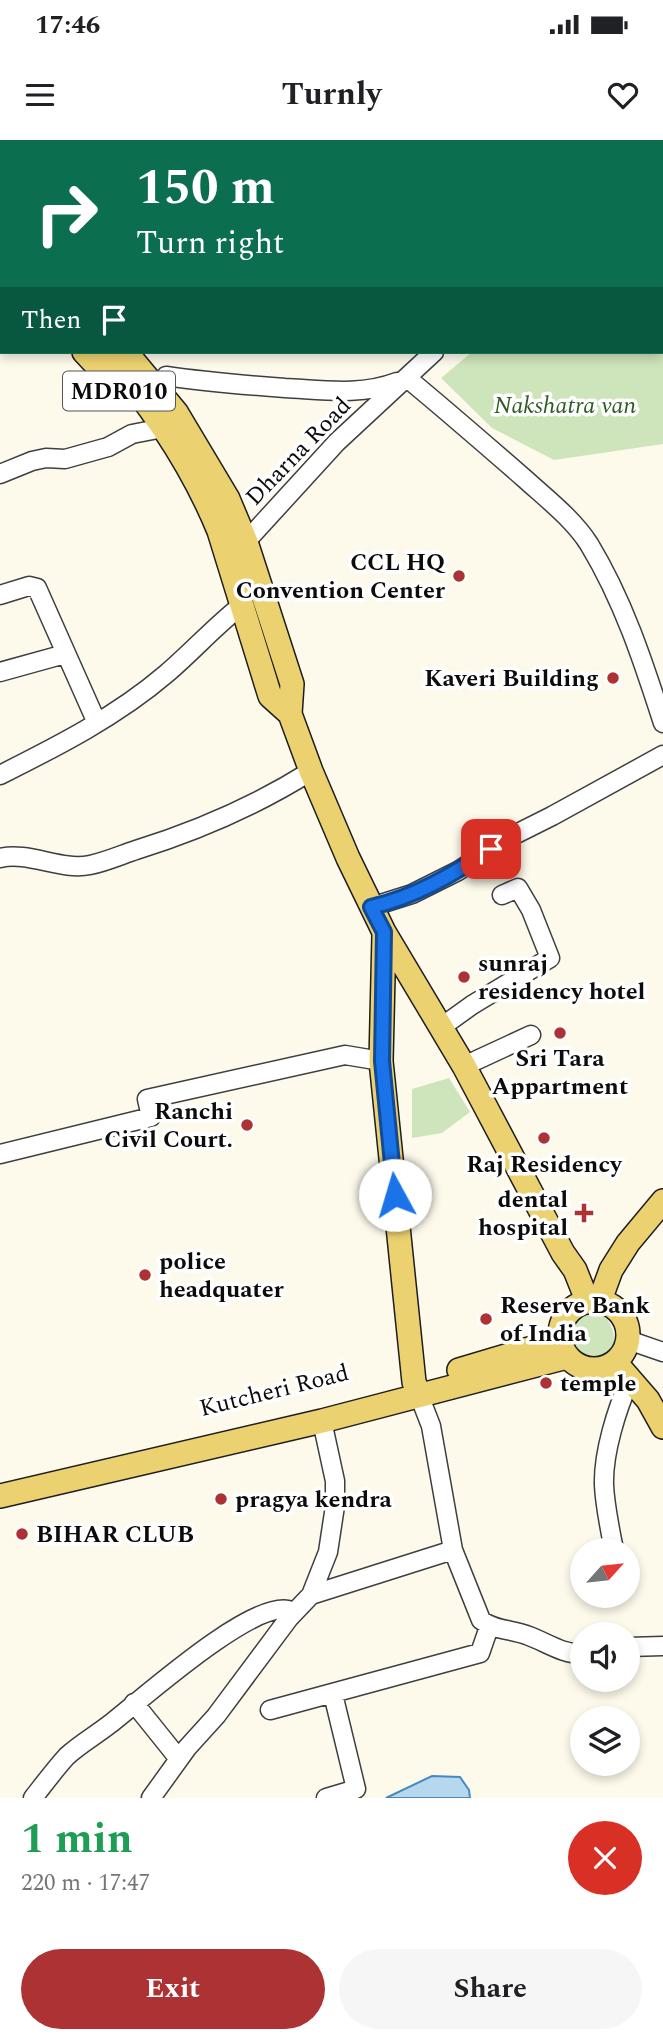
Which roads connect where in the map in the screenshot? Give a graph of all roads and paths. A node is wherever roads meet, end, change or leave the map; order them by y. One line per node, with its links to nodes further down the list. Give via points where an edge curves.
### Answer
1 (86, 354): 8 (main road, MDR010, via 136,413)
2 (107, 354): 8 (main road)
3 (127, 354): 8 (main road)
4 (148, 354): 6 (main road, MDR010)
5 (432, 354): 7 (street, Dharna Road)
6 (166, 376): 7 (street, via 345,393 379,389); 8 (main road, MDR010, via 175,388)
7 (407, 378): 10 (street, Dharna Road, via 337,442); 18 (street, via 565,515 588,542 632,631)
8 (166, 420): 9 (street, via 108,447 65,459 32,461); 10 (main road, via 229,499); 11 (main road, via 209,508)
9 (0, 474)
10 (246, 542): 11 (street, Dharna Road); 16 (main road, via 292,684)
11 (227, 561): 13 (main road)
12 (0, 595): 14 (street, via 37,588)
13 (242, 605): 16 (main road, via 270,696); 17 (street, via 167,674)
14 (65, 654): 15 (street); 17 (street)
15 (0, 672)
16 (290, 714): 20 (main road)
17 (97, 723): 21 (street)
18 (663, 723)
19 (663, 755): 24 (street, via 508,838 458,872)
20 (311, 771): 22 (street, via 272,796 89,866); 24 (main road)
21 (0, 775)
22 (0, 858)
23 (502, 895): 26 (street, via 518,888 550,958)
24 (371, 907): 25 (main road)
25 (384, 932): 26 (main road); 28 (main road)
26 (440, 1028): 29 (main road)
27 (531, 1035): 29 (street)
28 (382, 1061): 30 (street, via 345,1055 147,1099 151,1117); 39 (main road)
29 (464, 1066): 33 (main road)
30 (0, 1154)
31 (663, 1201): 32 (main road)
32 (628, 1243): 33 (main road, via 596,1266); 34 (main road)
33 (575, 1270): 34 (main road)
34 (593, 1300): 35 (main road, via 612,1305 622,1314); 36 (main road, via 565,1315 560,1327)
35 (628, 1340): 37 (street); 38 (main road)
36 (563, 1349): 38 (main road, via 578,1365); 39 (main road, Kutcheri Road)
37 (663, 1352)
38 (623, 1371): 41 (main road); 44 (street, via 604,1484)
39 (416, 1388): 40 (main road); 42 (main road, Kutcheri Road); 45 (street, via 431,1426)
40 (322, 1421): 43 (main road); 46 (street, via 335,1481 335,1506 328,1552)
41 (663, 1427)
42 (0, 1482)
43 (0, 1496)
44 (612, 1538)
45 (453, 1550): 46 (street); 48 (street, via 474,1607)
46 (311, 1595): 47 (street)
47 (289, 1618): 53 (street, via 284,1608 251,1619); 55 (street)
48 (489, 1627): 51 (street, via 529,1636); 52 (street, via 480,1653)
49 (640, 1647): 50 (street)
50 (663, 1647)
51 (570, 1654)
52 (333, 1694): 54 (street); 58 (street, via 356,1789)
53 (134, 1703): 55 (street); 56 (street, via 68,1755)
54 (270, 1710)
55 (180, 1759): 57 (street)
56 (33, 1798)
57 (151, 1798)
58 (326, 1798)

